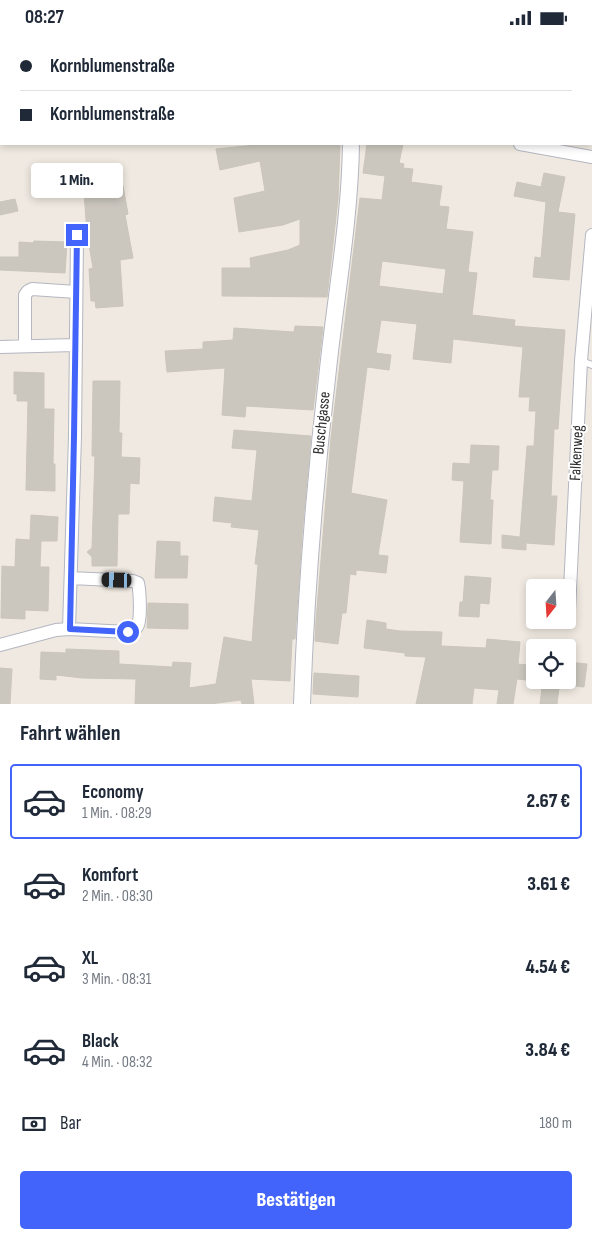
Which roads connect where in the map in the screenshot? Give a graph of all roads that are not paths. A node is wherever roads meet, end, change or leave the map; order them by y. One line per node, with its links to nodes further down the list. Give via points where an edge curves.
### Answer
1 (351, 145): 15 (street, Buschgasse, via 350,192 311,547)
2 (526, 145): 3 (street)
3 (592, 157)
4 (77, 235): 6 (street)
5 (592, 235): 10 (street, Falkenweg)
6 (76, 292): 7 (street); 8 (street, via 28,291 25,295)
7 (75, 345): 8 (street); 11 (street)
8 (25, 346): 9 (street)
9 (0, 347)
10 (586, 363): 12 (street, Falkenweg)
11 (71, 578): 13 (street); 13 (street, via 132,581 138,583 139,598 135,630)
12 (571, 579)
13 (70, 629): 14 (street, via 40,633)
14 (0, 645)
15 (302, 704)

